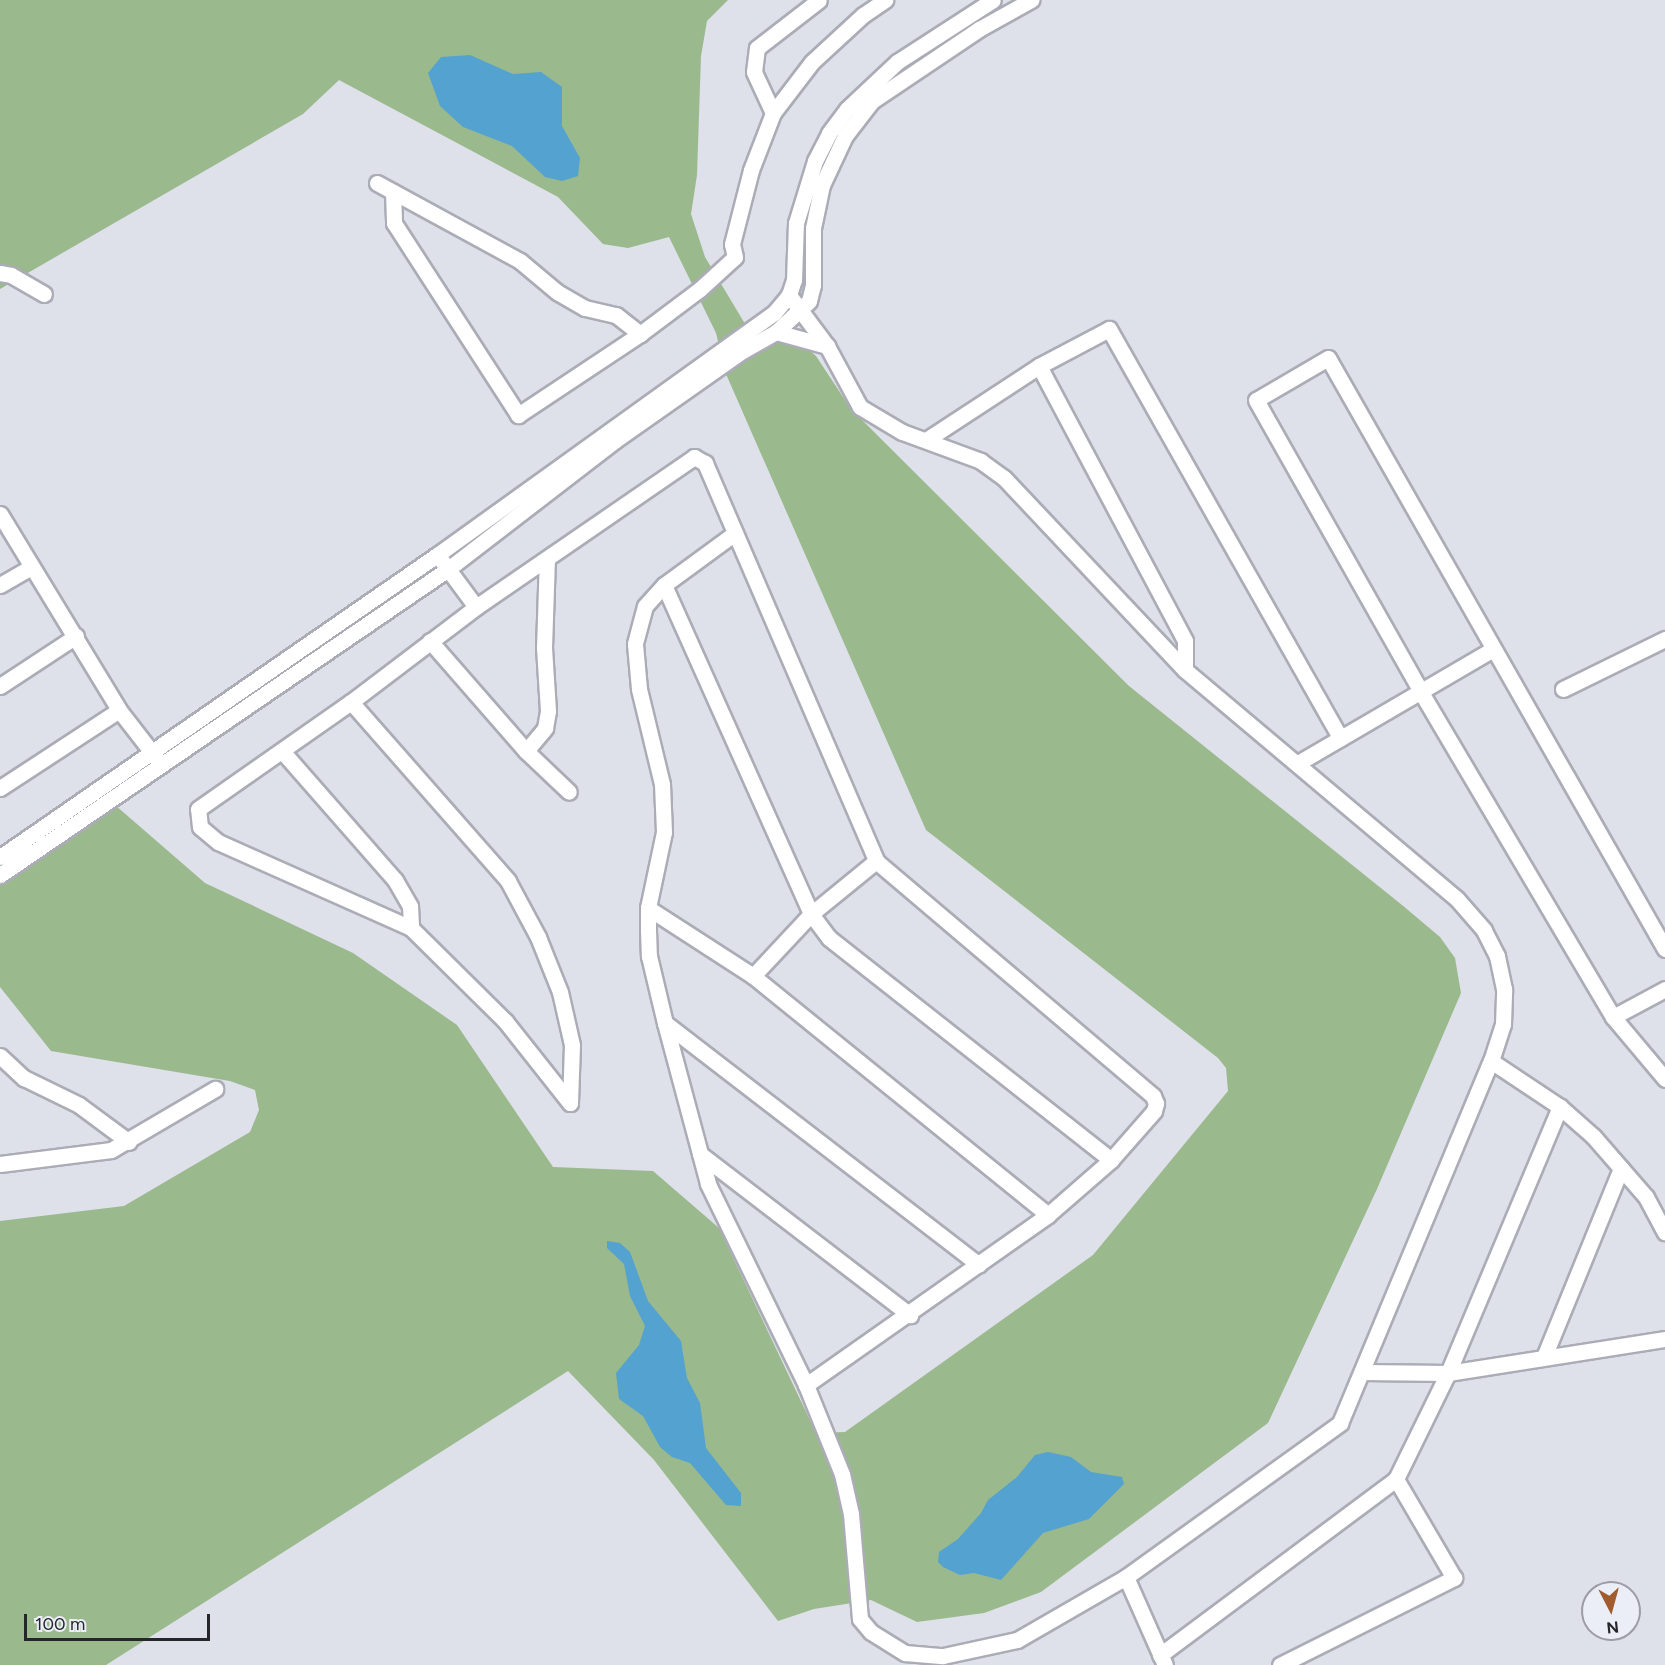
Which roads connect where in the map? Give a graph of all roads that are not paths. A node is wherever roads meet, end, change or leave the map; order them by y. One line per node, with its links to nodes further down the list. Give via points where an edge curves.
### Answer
1 (819, 0): 5 (street, via 757,48 754,72)
2 (885, 0): 5 (street, via 812,62)
3 (993, 0): 10 (street, via 897,62 847,109 829,133 815,161 796,223 794,280)
4 (1031, 0): 11 (street, via 979,29 872,101 845,136 822,185 813,228 813,285)
5 (773, 113): 13 (street, via 751,170 732,244 735,257)
6 (377, 183): 7 (street)
7 (393, 192): 13 (street, via 520,261 557,292 585,308 616,315); 13 (street, via 394,223 518,415)
8 (0, 273): 9 (street)
9 (44, 294)
10 (789, 295): 11 (street); 19 (street, via 774,313)
11 (803, 310): 12 (street); 14 (street)
12 (776, 332): 14 (street); 22 (street, via 739,353 614,441)
13 (640, 334)
14 (827, 346): 16 (street, via 860,407 902,432)
15 (1039, 366): 16 (street); 30 (street, via 1185,641); 36 (street, via 1109,329)
16 (926, 440): 30 (street, via 981,460 1004,478)
17 (0, 514): 21 (street)
18 (735, 533): 20 (street, via 705,463 688,458); 24 (street); 45 (street)
19 (437, 555): 22 (street); 37 (street)
20 (547, 559): 25 (street); 39 (street, via 544,648 548,711 544,728)
21 (30, 568): 23 (street); 26 (street)
22 (448, 569): 25 (street); 41 (street)
23 (0, 585)
24 (664, 585): 47 (street, via 645,606 635,644 639,689 662,784 664,832); 48 (street)
25 (476, 607): 28 (street)
26 (76, 636): 31 (street); 35 (street)
27 (1665, 639): 32 (street)
28 (430, 641): 34 (street); 39 (street)
29 (1493, 649): 33 (street); 33 (street, via 1328,358 1256,400); 50 (street)
30 (1185, 670): 40 (street)
31 (0, 686)
32 (1563, 689)
33 (1422, 694): 36 (street); 53 (street)
34 (351, 702): 38 (street); 49 (street, via 508,881 538,937 560,992 572,1045 570,1103 505,1021)
35 (119, 710): 37 (street); 42 (street)
36 (1340, 738): 40 (street)
37 (151, 751): 41 (street); 44 (street)
38 (282, 751): 49 (street, via 395,880 410,906); 49 (street, via 198,809 200,827 218,842)
39 (526, 751): 43 (street)
40 (1298, 763): 56 (street, via 1457,899 1484,930 1497,956 1504,989 1503,1024)
41 (163, 765): 46 (street)
42 (0, 788)
43 (569, 792)
44 (0, 857)
45 (876, 861): 48 (street); 62 (street, via 1153,1096 1154,1111)
46 (0, 875)
47 (648, 908): 51 (street); 54 (street, via 649,956)
48 (811, 914): 51 (street); 62 (street, via 829,938)
49 (411, 928)
50 (1665, 949)
51 (753, 976): 65 (street)
52 (1665, 989): 53 (street)
53 (1613, 1017): 57 (street)
54 (664, 1023): 61 (street); 67 (street)
55 (0, 1058): 60 (street, via 24,1078 79,1105)
56 (1491, 1061): 59 (street); 71 (street)
57 (1665, 1079)
58 (215, 1089): 60 (street)
59 (1560, 1107): 64 (street); 72 (street)
60 (129, 1142): 63 (street, via 111,1150)
61 (700, 1154): 68 (street); 73 (street, via 708,1184)
62 (1111, 1161): 65 (street)
63 (0, 1164)
64 (1621, 1168): 66 (street, via 1646,1197); 70 (street)
65 (1048, 1215): 67 (street)
66 (1665, 1232)
67 (979, 1265): 68 (street)
68 (910, 1315): 73 (street)
69 (1665, 1339): 70 (street)
70 (1544, 1357): 72 (street)
71 (1363, 1371): 72 (street); 75 (street, via 1340,1423)
72 (1449, 1373): 74 (street)
73 (806, 1385): 75 (street, via 842,1474 851,1514 860,1619 871,1632 905,1653 943,1656 1017,1640)
74 (1396, 1479): 76 (street); 77 (street, via 1454,1578)
75 (1126, 1577): 76 (street)
76 (1163, 1660)
77 (1280, 1665)

